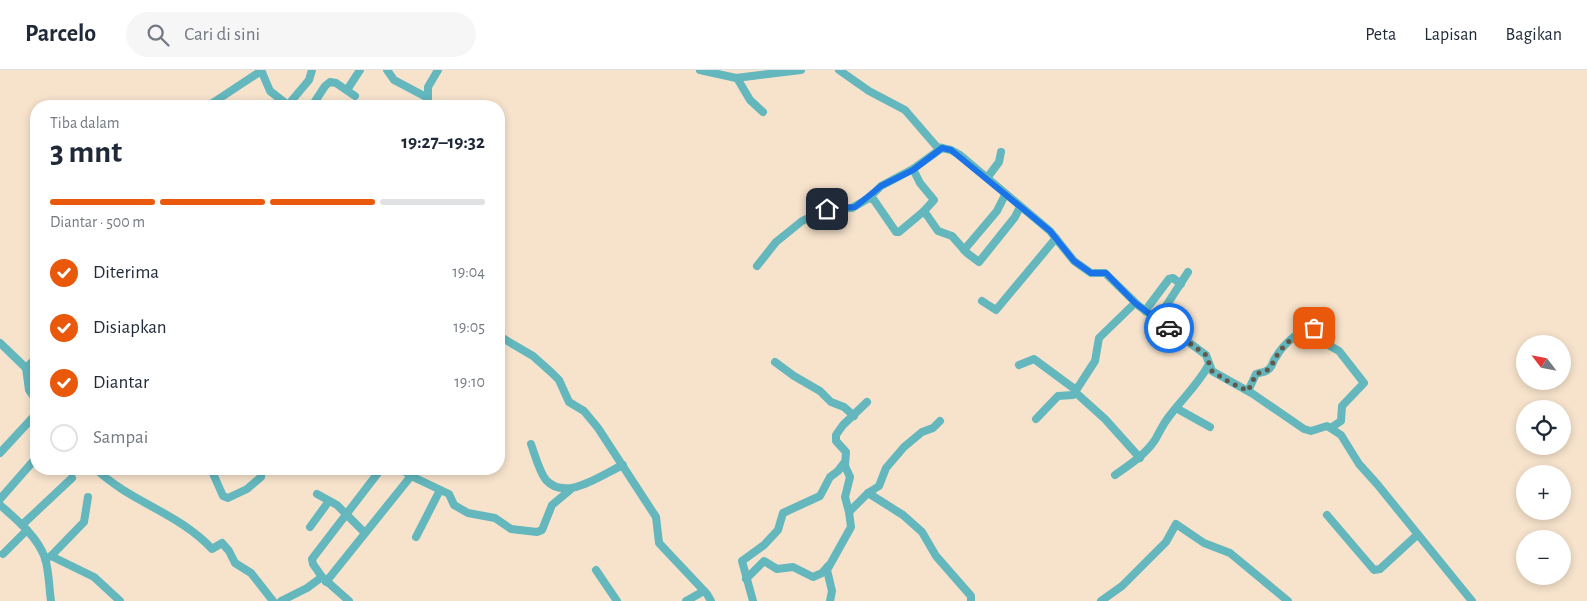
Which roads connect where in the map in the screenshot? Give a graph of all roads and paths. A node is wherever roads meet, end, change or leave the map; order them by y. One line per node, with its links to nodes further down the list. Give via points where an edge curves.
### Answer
1 (261, 70): 13 (street); 14 (street, via 270,90)
2 (312, 70): 15 (street, via 309,80)
3 (360, 70): 10 (street)
4 (387, 70): 12 (street, via 394,80)
5 (438, 70): 12 (street, via 428,87)
6 (700, 70): 9 (street)
7 (801, 70): 9 (street)
8 (839, 70): 18 (street, via 905,110)
9 (737, 78): 17 (street, via 750,100)
10 (347, 90): 11 (street); 16 (street, via 330,82)
11 (355, 96)
12 (428, 98)
13 (217, 100)
14 (281, 100)
15 (293, 100)
16 (316, 100)
17 (763, 112)
18 (942, 148): 20 (street); 21 (street, via 956,152)
19 (1000, 152): 21 (street, via 999,162)
20 (913, 170): 23 (street, via 881,186); 25 (street, via 934,198)
21 (987, 178): 22 (street)
22 (1006, 195): 24 (street); 27 (street)
23 (869, 198): 25 (street, via 874,200 898,233); 28 (street, via 852,208 827,209 802,221 776,242)
24 (1020, 207): 26 (street); 27 (street, via 980,262)
25 (924, 212): 27 (street, via 938,231 952,236)
26 (1056, 238): 31 (street, via 996,310); 32 (street, via 1074,261 1091,273 1106,273)
27 (964, 250)
28 (757, 266)
29 (1188, 272): 30 (street)
30 (1181, 284): 33 (street, via 1169,279); 34 (street)
31 (982, 301)
32 (1135, 303): 33 (street); 42 (street, via 1099,338 1096,361)
33 (1145, 311): 34 (street)
34 (1157, 320): 40 (street, via 1206,355)
35 (505, 340): 58 (street, via 533,356 556,376 569,402 591,419)
36 (0, 342): 41 (street)
37 (775, 362): 47 (street, via 820,391 831,402 844,406)
38 (30, 364): 41 (street)
39 (1019, 365): 42 (street, via 1034,359)
40 (1208, 366): 43 (street); 46 (street, via 1198,384)
41 (26, 368): 44 (street)
42 (1075, 391): 48 (street, via 1071,395 1058,396); 55 (street)
43 (1248, 391): 52 (street, via 1308,431); 52 (street, via 1256,374 1272,367 1275,357 1289,341 1314,328 1325,343 1339,351 1364,383 1342,406 1341,421)
44 (30, 392)
45 (867, 402): 47 (street)
46 (1176, 408): 51 (street); 55 (street)
47 (854, 416): 56 (street, via 836,435 836,441 846,452)
48 (1036, 419)
49 (30, 420): 54 (street)
50 (940, 421): 68 (street, via 904,447 886,468 878,486)
51 (1210, 427)
52 (1332, 427): 80 (street)
53 (531, 444): 67 (street, via 547,481 558,488)
54 (0, 453)
55 (1140, 458): 63 (street)
56 (844, 463): 74 (street, via 850,477 845,497); 86 (street, via 830,477 820,496 783,513 778,530 742,561)
57 (30, 465): 71 (street)
58 (623, 465): 67 (street); 88 (street, via 656,517 659,543)
59 (104, 475): 91 (street, via 135,498 191,530 212,549 222,543 235,562 251,573)
60 (214, 475): 61 (street, via 223,496 228,498 247,488)
61 (261, 475)
62 (377, 475): 76 (street)
63 (1114, 475)
64 (411, 476): 66 (street); 79 (street)
65 (72, 478): 77 (street)
66 (440, 490): 67 (street, via 449,494 454,505 468,513 495,518 512,528 537,532 542,530 552,505); 81 (street)
67 (570, 490)
68 (868, 493): 74 (street); 99 (street, via 903,515 922,532)
69 (317, 494): 72 (street)
70 (88, 497): 83 (street, via 84,522)
71 (0, 499)
72 (329, 501): 76 (street, via 340,507); 78 (street)
73 (0, 505): 77 (street)
74 (849, 512): 84 (street, via 851,527)
75 (1327, 515): 80 (street, via 1374,570 1380,569)
76 (346, 516): 79 (street); 87 (street, via 312,559)
77 (25, 527): 82 (street); 83 (street)
78 (310, 527)
79 (365, 533): 87 (street)
80 (1417, 535): 102 (street)
81 (416, 537)
82 (3, 554)
83 (48, 557): 89 (street); 90 (street, via 94,577)
84 (828, 566): 86 (street, via 813,577 793,567 777,569 764,561); 98 (street, via 826,573 832,591)
85 (596, 570): 94 (street)
86 (746, 579): 97 (street)
87 (324, 580): 92 (street); 93 (street)
88 (704, 591): 95 (street); 96 (street)
89 (51, 601)
90 (120, 601)
91 (273, 601)
92 (281, 601)
93 (349, 601)
94 (618, 601)
95 (686, 601)
96 (711, 601)
97 (753, 601)
98 (830, 601)
99 (971, 601)
100 (1101, 601): 101 (street, via 1122,586 1166,542 1176,524 1204,543 1230,553)
101 (1288, 601)
102 (1472, 601)

